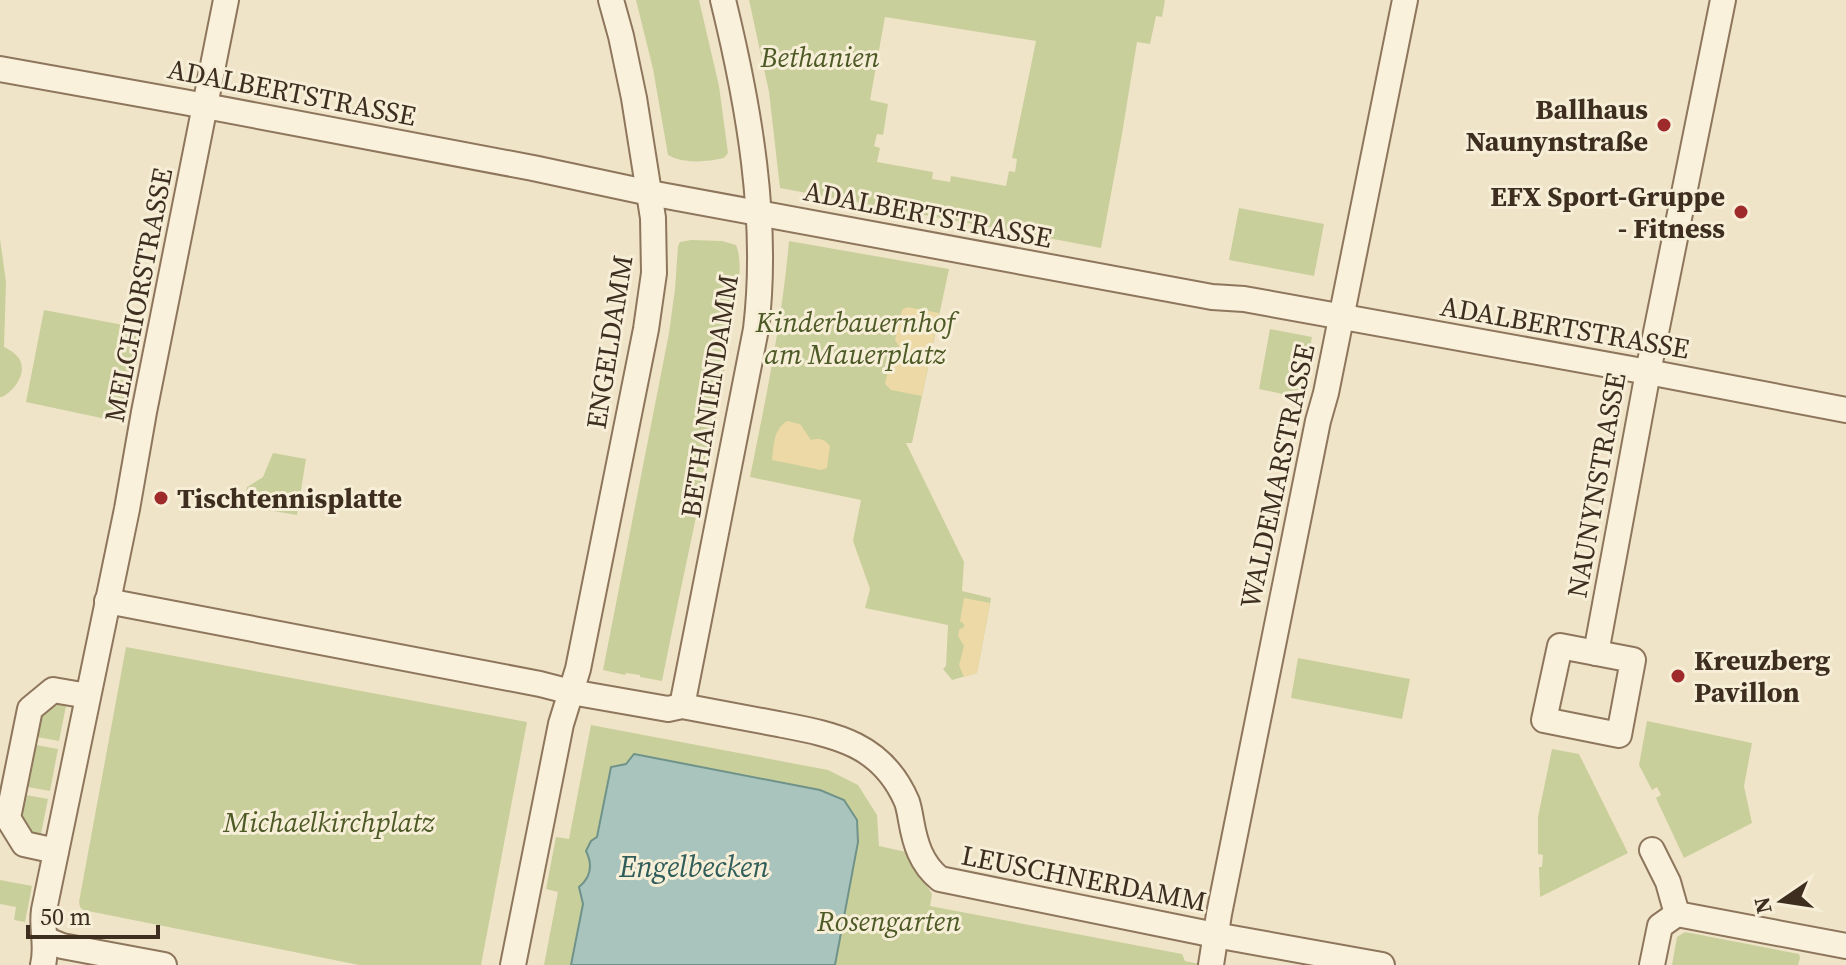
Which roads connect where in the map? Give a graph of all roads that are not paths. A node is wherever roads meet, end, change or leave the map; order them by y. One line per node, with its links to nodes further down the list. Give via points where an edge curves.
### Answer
1 (226, 0): 7 (street, MELCHIORSTRASSE)
2 (611, 0): 8 (street, ENGELDAMM)
3 (723, 0): 9 (street, BETHANIENDAMM, via 750,133)
4 (1405, 0): 10 (street, WALDEMARSTRASSE)
5 (1723, 0): 11 (street, NAUNYNSTRASSE)
6 (0, 69): 7 (street, ADALBERTSTRASSE)
7 (205, 106): 8 (street, ADALBERTSTRASSE); 13 (street, MELCHIORSTRASSE)
8 (650, 193): 9 (street, ADALBERTSTRASSE); 15 (street, ENGELDAMM, via 651,302)
9 (758, 213): 10 (street, ADALBERTSTRASSE); 17 (street, BETHANIENDAMM, via 756,329)
10 (1341, 318): 11 (street, ADALBERTSTRASSE); 22 (street, WALDEMARSTRASSE)
11 (1648, 372): 12 (street, ADALBERTSTRASSE); 14 (street, NAUNYNSTRASSE)
12 (1846, 410)
13 (107, 601): 15 (street); 16 (street)
14 (1596, 653)
15 (571, 692): 17 (street, LEUSCHNERDAMM, via 668,709); 27 (street)
16 (88, 696): 18 (street, via 53,690 30,709); 20 (street)
17 (682, 706): 22 (street, LEUSCHNERDAMM, via 827,734 865,750 894,779 908,804 920,855 940,879)
18 (9, 764): 20 (street, via 8,818 24,844)
19 (1652, 850): 21 (street)
20 (56, 851): 23 (street, via 42,921)
21 (1677, 914): 24 (street); 30 (street, via 1660,926)
22 (1215, 935): 28 (street, WALDEMARSTRASSE); 29 (street, LEUSCHNERDAMM)
23 (45, 939): 25 (street); 26 (street)
24 (1843, 950)
25 (43, 965)
26 (164, 965)
27 (513, 965)
28 (1211, 965)
29 (1382, 965)
30 (1652, 965)

